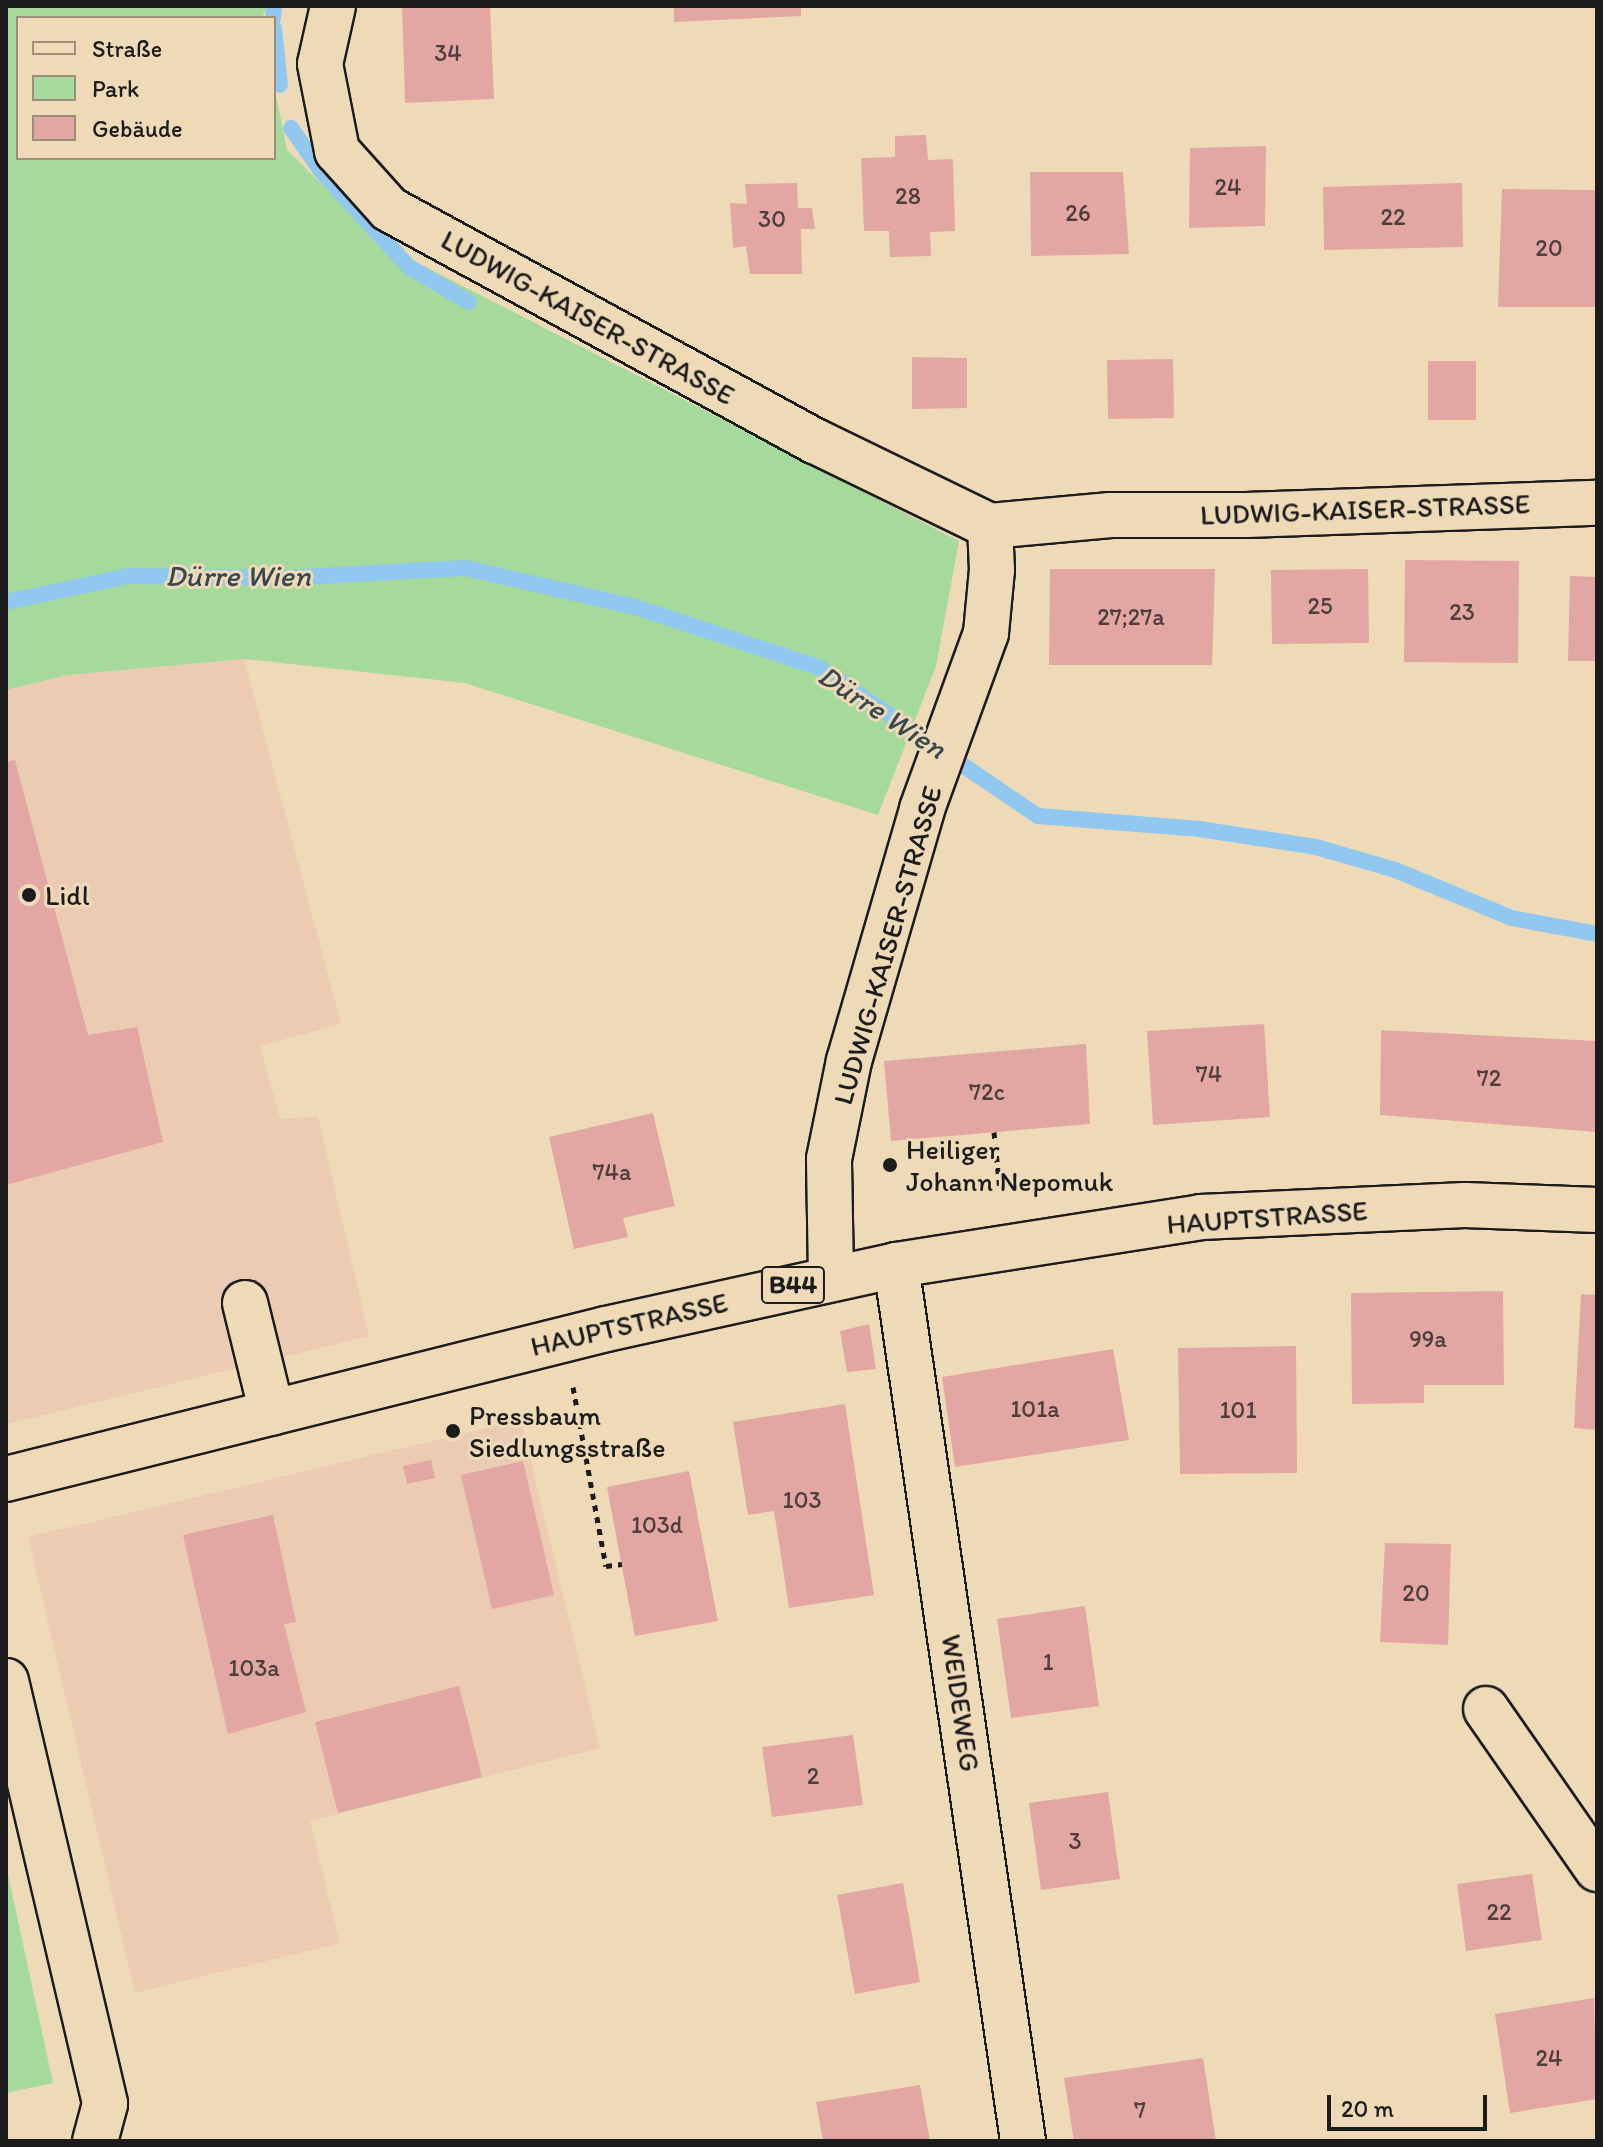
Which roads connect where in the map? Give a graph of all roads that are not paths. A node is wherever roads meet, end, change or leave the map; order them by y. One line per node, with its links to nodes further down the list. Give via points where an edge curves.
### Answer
1 (333, 6): 3 (street, LUDWIG-KAISER-STRASSE, via 320,64 337,151 389,209 815,441)
2 (1597, 503): 3 (street, LUDWIG-KAISER-STRASSE, via 1110,515)
3 (990, 526): 6 (street, LUDWIG-KAISER-STRASSE, via 986,633 922,809 849,1061 829,1159)
4 (1597, 1210): 5 (street, HAUPTSTRASSE / B44, via 1465,1205 1201,1217)
5 (896, 1265): 6 (street, HAUPTSTRASSE / B44); 14 (street, WEIDEWEG)
6 (831, 1276): 8 (street, HAUPTSTRASSE / B44)
7 (245, 1303): 8 (street)
8 (272, 1413): 9 (street, HAUPTSTRASSE / B44)
9 (6, 1479)
10 (6, 1681): 13 (street, via 105,2104)
11 (1486, 1709): 12 (street)
12 (1597, 1869)
13 (95, 2141)
14 (1023, 2141)

